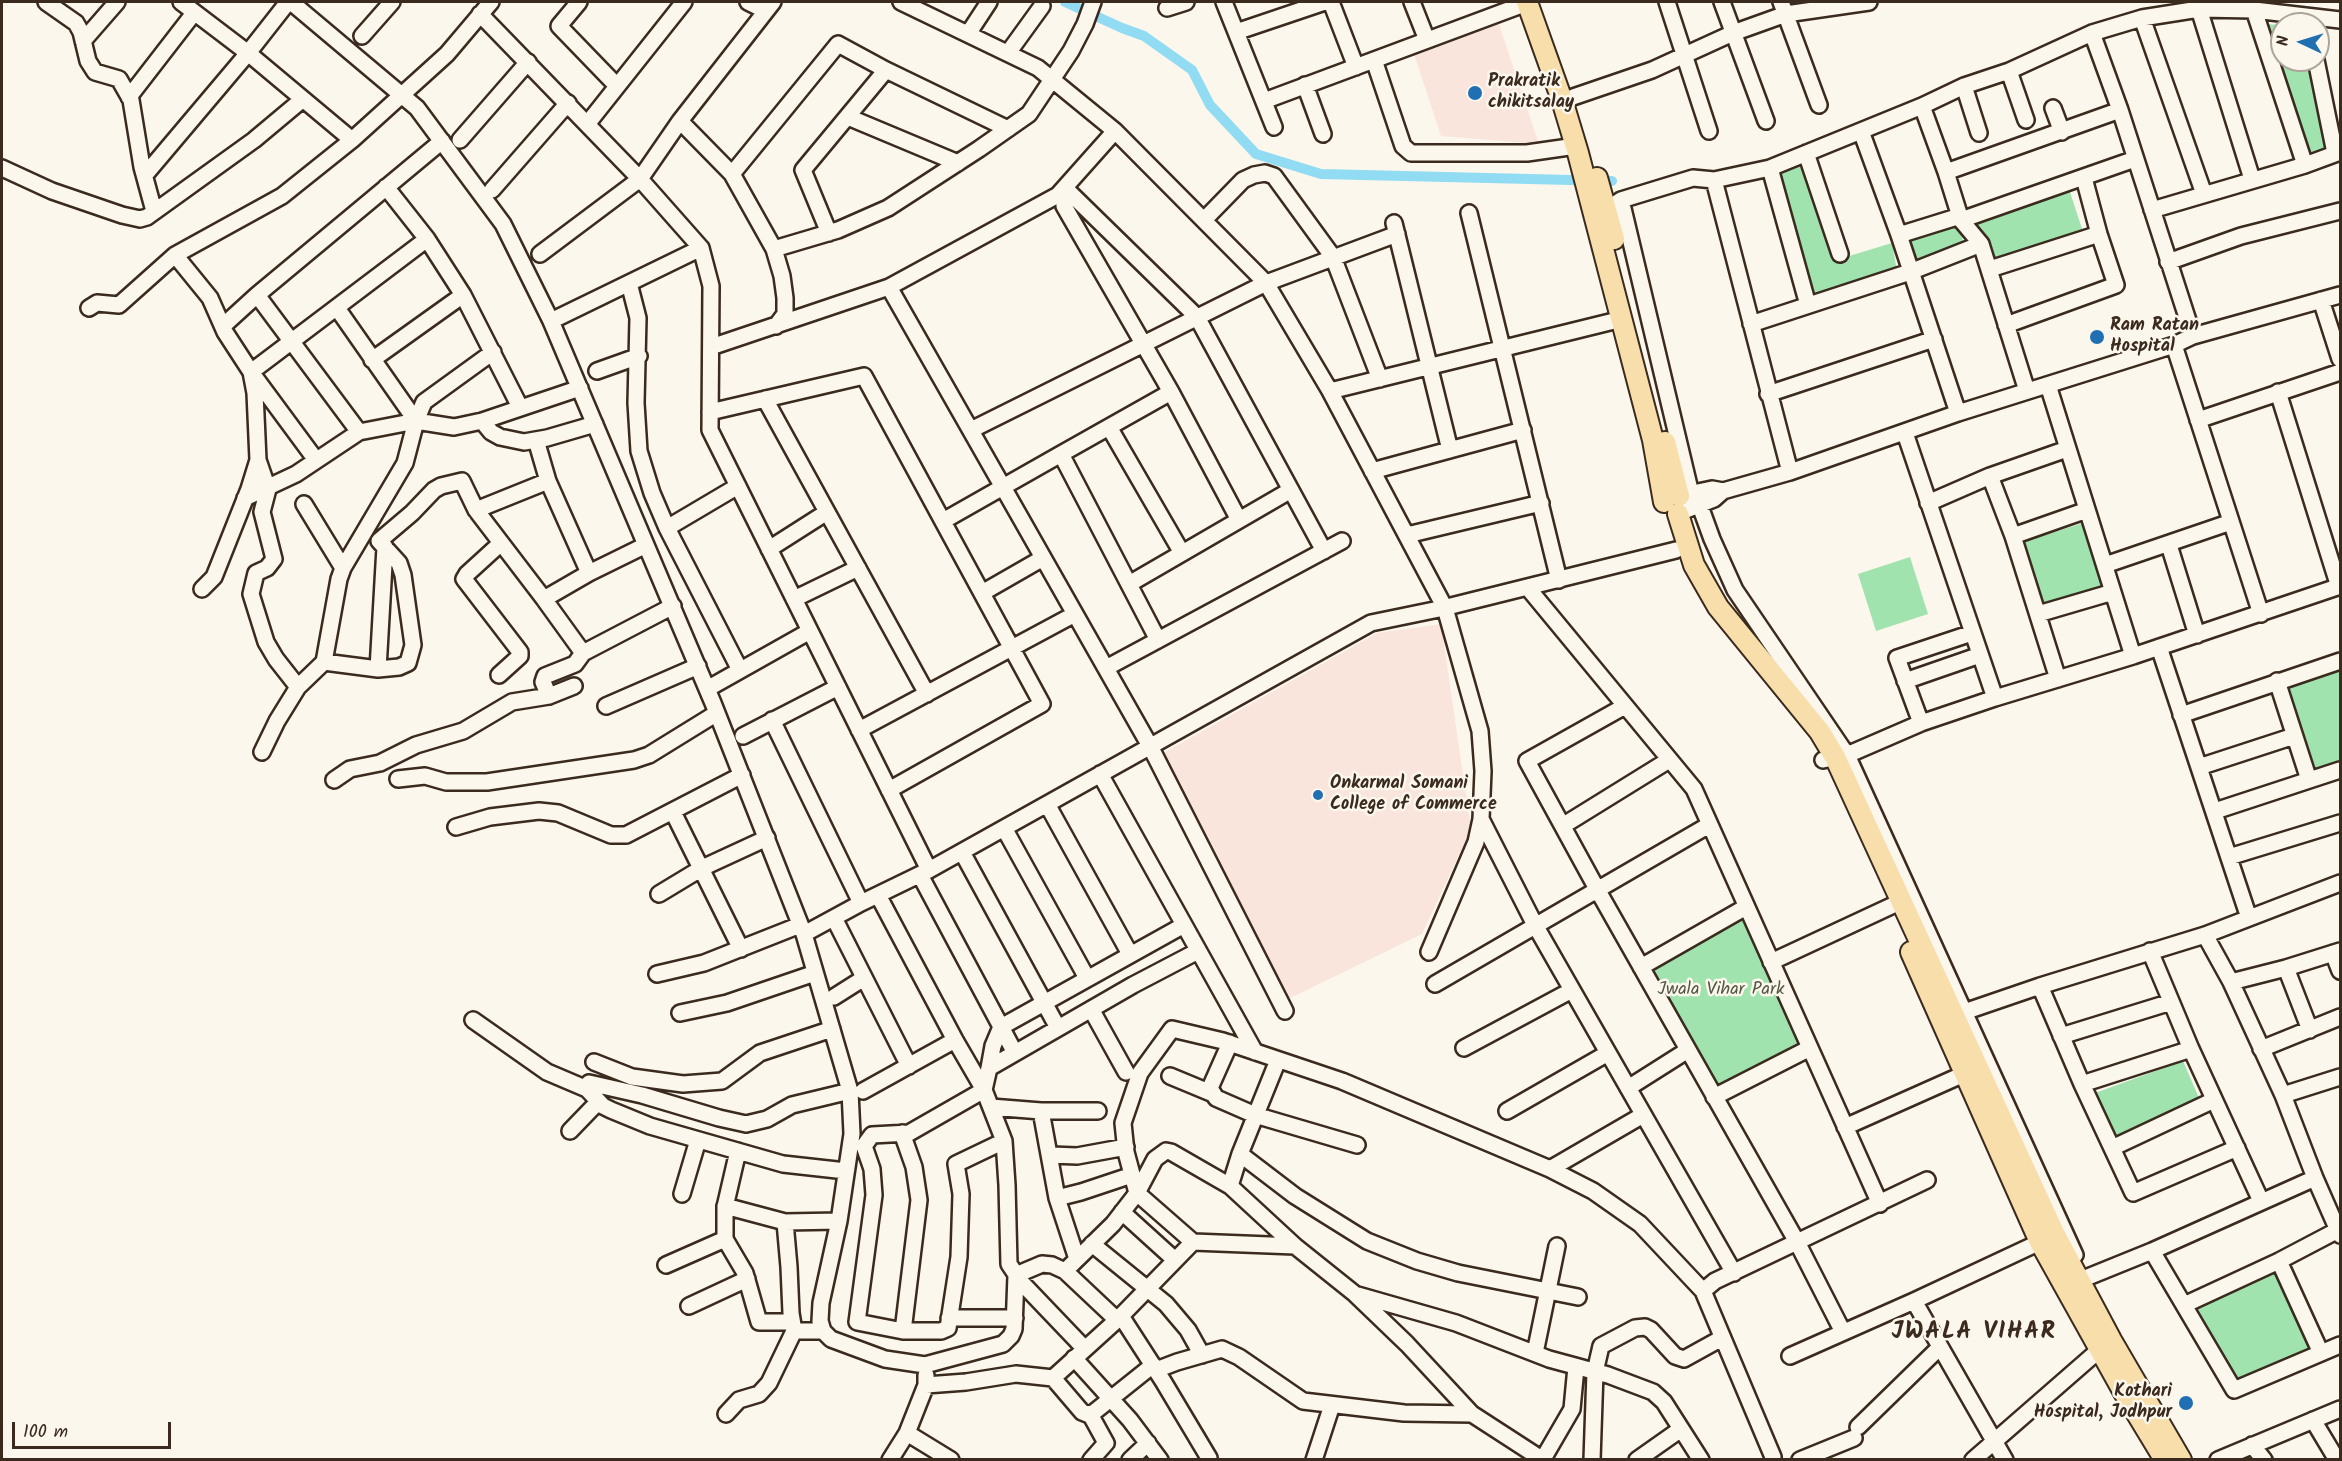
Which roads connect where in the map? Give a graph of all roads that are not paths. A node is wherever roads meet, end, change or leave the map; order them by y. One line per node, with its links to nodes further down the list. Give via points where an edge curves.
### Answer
1 (46, 2): 39 (street, via 76,23)
2 (117, 2): 39 (street)
3 (181, 2): 29 (street)
4 (289, 2): 40 (street); 53 (street)
5 (393, 2): 37 (street)
6 (491, 2): 31 (street)
7 (579, 2): 50 (street, via 559,26)
8 (684, 2): 50 (street)
9 (748, 2): 22 (street)
10 (901, 2): 24 (street)
11 (989, 2): 36 (street)
12 (1186, 2): 25 (street)
13 (1224, 2): 33 (street)
14 (1326, 2): 33 (street)
15 (1331, 2): 45 (street)
16 (1412, 2): 38 (street)
17 (1531, 2): 38 (street); 55 (main road); 79 (main road)
18 (1667, 2): 42 (street)
19 (1722, 2): 34 (street)
20 (1869, 2): 26 (street)
21 (1093, 3): 49 (street)
22 (770, 6): 65 (street)
23 (1042, 6): 41 (street)
24 (929, 8): 36 (street)
25 (1167, 8)
26 (1783, 8): 34 (street); 59 (street)
27 (2199, 9): 28 (street); 32 (street); 92 (street)
28 (2254, 10): 30 (street); 84 (street)
29 (194, 13): 40 (street); 54 (street)
30 (2270, 13)
31 (480, 14): 44 (street); 53 (street, via 447,54)
32 (2142, 18): 35 (street); 97 (street)
33 (1236, 32): 57 (street)
34 (1733, 33): 42 (street); 66 (street)
35 (2092, 33): 47 (street); 62 (street)
36 (968, 34): 41 (street)
37 (362, 36)
38 (1427, 40): 43 (street)
39 (83, 41): 54 (street, via 95,72 119,79)
40 (248, 53): 56 (street); 89 (street)
41 (1008, 53): 49 (street)
42 (1686, 56): 55 (street); 70 (street)
43 (1374, 60): 45 (street); 79 (street, via 1403,146 1411,153 1527,153)
44 (528, 62): 58 (street); 77 (street)
45 (1356, 67): 51 (street)
46 (886, 70): 63 (street); 69 (street); 88 (street, via 838,44)
47 (2009, 71): 52 (street); 64 (street)
48 (2319, 72): 81 (street)
49 (1053, 80): 69 (street, via 1029,114); 71 (street)
50 (617, 86): 67 (street)
51 (1305, 86): 57 (street); 75 (street)
52 (1964, 86): 60 (street); 74 (street)
53 (408, 90): 76 (street); 78 (street)
54 (129, 97): 89 (street)
55 (1573, 97): 79 (main road)
56 (303, 99): 76 (street); 100 (street, via 254,140)
57 (1264, 101): 68 (street)
58 (568, 103): 67 (street); 96 (street)
59 (1819, 105)
60 (1922, 106): 72 (street); 87 (street)
61 (2053, 108): 73 (street)
62 (2120, 110): 73 (street); 82 (street)
63 (848, 117): 83 (street); 105 (street, via 803,170)
64 (2026, 120)
65 (681, 121): 88 (street); 91 (street)
66 (1766, 121)
67 (588, 123): 91 (street)
68 (1274, 127)
69 (1008, 129): 83 (street)
70 (1709, 130)
71 (1115, 131): 95 (street); 104 (street)
72 (1860, 131): 80 (street); 107 (street)
73 (2062, 132): 87 (street)
74 (1979, 133)
75 (1323, 134)
76 (352, 140): 114 (street, via 282,196)
77 (460, 140)
78 (442, 141): 94 (street); 129 (street, via 503,224)
79 (1581, 148): 98 (main road)
80 (1806, 153): 86 (street); 113 (street)
81 (2338, 153): 84 (street)
82 (2135, 159): 90 (street); 99 (street)
83 (958, 163): 105 (street, via 888,208)
84 (2305, 165): 92 (street)
85 (2, 168): 100 (street, via 122,215 140,219)
86 (1770, 168): 93 (street); 126 (street)
87 (1946, 172): 103 (street)
88 (732, 174): 111 (street)
89 (145, 175): 100 (street)
90 (2084, 178): 103 (street); 106 (street)
91 (640, 179): 110 (street); 112 (street)
92 (2252, 179): 97 (street)
93 (1714, 180): 98 (street, via 1693,178); 132 (street)
94 (386, 187): 108 (street); 122 (street)
95 (1065, 188): 121 (street); 130 (street); 139 (street, via 1064,206)
96 (492, 190)
97 (2204, 194): 99 (street)
98 (1606, 205): 131 (main road); 190 (main road, via 1658,385)
99 (2152, 210): 116 (street)
100 (154, 211)
101 (2340, 211): 116 (street, via 2241,236)
102 (1469, 213): 142 (street)
103 (1960, 218): 107 (street); 109 (street)
104 (1204, 220): 115 (street, via 1243,180 1265,173 1274,176 1287,191); 120 (street)
105 (829, 233): 111 (street)
106 (2098, 234): 117 (street); 133 (street, via 2116,285)
107 (1899, 235): 118 (street)
108 (427, 239): 123 (street); 128 (street)
109 (1981, 244): 117 (street); 118 (street)
110 (701, 248): 119 (street); 141 (street, via 711,286)
111 (774, 249): 135 (street, via 785,298 785,314)
112 (540, 254)
113 (1840, 254)
114 (174, 255): 127 (street, via 119,305 97,303); 134 (street, via 210,298)
115 (1333, 258): 120 (street); 147 (street, via 1396,228); 151 (street)
116 (2168, 262): 136 (street)
117 (1990, 269): 133 (street)
118 (1910, 272): 126 (street); 137 (street)
119 (629, 283): 129 (street); 144 (street, via 638,318)
120 (1266, 283): 130 (street); 154 (street)
121 (889, 287): 135 (street); 168 (street)
122 (257, 295): 134 (street); 138 (street)
123 (463, 295): 143 (street); 146 (street)
124 (2340, 295): 125 (street)
125 (2321, 300): 136 (street); 145 (street)
126 (1808, 306): 132 (street)
127 (89, 308)
128 (337, 308): 138 (street); 146 (street)
129 (559, 317): 153 (street)
130 (1197, 317): 139 (street); 185 (street)
131 (1623, 319): 142 (street); 190 (main road, via 1653,440)
132 (1751, 324): 158 (street)
133 (2006, 325): 155 (street)
134 (223, 326): 149 (street)
135 (776, 326): 141 (street)
136 (2193, 336): 140 (street)
137 (1934, 339): 158 (street); 162 (street)
138 (292, 340): 149 (street); 170 (street)
139 (1144, 344): 156 (street); 168 (street)
140 (2174, 345): 152 (street); 164 (street)
141 (711, 347): 161 (street)
142 (1503, 348): 147 (street); 169 (street)
143 (493, 352): 160 (street); 165 (street, via 424,402)
144 (639, 356): 148 (street); 197 (street, via 639,451 651,493)
145 (2340, 359)
146 (372, 360): 165 (street)
147 (1430, 366): 151 (street); 174 (street)
148 (597, 371)
149 (251, 372): 176 (street); 177 (street)
150 (2340, 372): 157 (street)
151 (1380, 379): 154 (street)
152 (2048, 385): 155 (street); 173 (street)
153 (580, 388): 160 (street); 166 (street)
154 (1330, 391): 178 (street)
155 (2027, 391): 162 (street)
156 (1172, 392): 167 (street); 195 (street)
157 (2278, 392): 164 (street); 216 (street)
158 (1768, 394): 179 (street)
159 (765, 399): 161 (street); 193 (street); 194 (street, via 864,376)
160 (520, 407): 163 (street)
161 (710, 412): 182 (street, via 710,430)
162 (1958, 413): 171 (street)
163 (482, 420): 165 (street, via 454,427); 172 (street, via 500,437)
164 (2198, 420): 196 (street)
165 (416, 421): 170 (street); 211 (street, via 405,463)
166 (595, 424): 172 (street); 202 (street)
167 (1109, 427): 175 (street); 208 (street)
168 (971, 430): 183 (street)
169 (1523, 430): 174 (street); 187 (street)
170 (360, 432): 177 (street)
171 (1905, 433): 179 (street); 188 (street)
172 (536, 440): 181 (street)
173 (2067, 449): 180 (street); 192 (street)
174 (1450, 450): 178 (street)
175 (1061, 454): 183 (street); 215 (street)
176 (258, 460): 184 (street); 186 (street)
177 (316, 460): 184 (street)
178 (1372, 471): 198 (street)
179 (1790, 472): 190 (street, via 1723,491 1712,489)
180 (1990, 476): 188 (street); 199 (street)
181 (548, 481): 191 (street); 213 (street)
182 (738, 486): 197 (street); 205 (street)
183 (1003, 488): 194 (street); 209 (street)
184 (268, 489): 186 (street); 249 (street, via 262,512 274,559 256,573 251,594 266,642)
185 (1291, 490): 195 (street); 207 (street)
186 (245, 498): 218 (street, via 214,577)
187 (1541, 503): 198 (street); 214 (street)
188 (1928, 503): 229 (street)
189 (304, 504): 211 (street)
190 (1681, 506): 206 (main road); 265 (street, via 1712,539 1735,590); 265 (main road, via 1694,565 1718,607 1820,732)
191 (476, 510): 201 (street); 204 (street, via 462,481 441,486 379,541)
192 (2087, 510): 199 (street); 210 (street)
193 (827, 512): 205 (street); 212 (street)
194 (943, 520): 219 (street)
195 (1239, 520): 208 (street)
196 (2231, 522): 203 (street); 227 (street)
197 (667, 528): 242 (street)
198 (1407, 535): 224 (street)
199 (2013, 536): 226 (street)
200 (1342, 541): 207 (street)
201 (501, 543): 221 (street); 243 (street, via 464,579 520,652)
202 (646, 545): 213 (street); 223 (street)
203 (2169, 545): 210 (street); 230 (street)
204 (385, 547): 241 (street); 241 (street, via 399,563 403,575 413,645 408,663)
205 (770, 549): 222 (street)
206 (1676, 550): 214 (street); 265 (main road, via 1712,611)
207 (1324, 551): 231 (street)
208 (1182, 553): 215 (street)
209 (1043, 558): 219 (street); 225 (street)
210 (2104, 565): 220 (street)
211 (343, 568): 238 (street)
212 (858, 568): 222 (street); 251 (street)
213 (589, 573): 221 (street)
214 (1559, 580): 217 (street)
215 (1129, 584): 231 (street)
216 (2340, 586): 227 (street)
217 (1528, 588): 224 (street); 255 (street)
218 (201, 589)
219 (982, 592): 233 (street)
220 (2113, 592): 226 (street); 236 (street)
221 (544, 599): 234 (street)
222 (794, 599): 228 (street)
223 (673, 606): 234 (street); 239 (street)
224 (1445, 608): 263 (street, via 1371,623); 278 (street, via 1479,731 1483,771)
225 (1075, 614): 233 (street); 240 (street)
226 (2038, 614): 244 (street)
227 (2261, 614): 230 (street)
228 (810, 631): 242 (street); 250 (street)
229 (1972, 633): 235 (street); 245 (street, via 1897,658)
230 (2197, 635): 232 (street)
231 (1158, 640): 240 (street)
232 (2159, 647): 236 (street); 257 (street)
233 (1011, 648): 251 (street); 274 (street, via 1042,704)
234 (583, 653): 252 (street, via 575,664 543,678)
235 (1980, 655): 245 (street); 253 (street)
236 (2133, 656): 244 (street)
237 (2340, 661): 246 (street)
238 (324, 662): 241 (street); 249 (street)
239 (698, 666): 247 (street); 254 (street)
240 (1106, 668): 263 (street)
241 (378, 669)
242 (740, 670): 247 (street)
243 (499, 675)
244 (2058, 680): 253 (street)
245 (1905, 681): 259 (street)
246 (2277, 681): 257 (street); 262 (street)
247 (714, 685): 256 (street)
248 (574, 686): 252 (street)
249 (298, 687): 264 (street)
250 (838, 687): 258 (street); 260 (street)
251 (927, 694): 260 (street)
252 (549, 696): 272 (street, via 512,702 463,731 380,763 350,769)
253 (1995, 698): 259 (street)
254 (606, 706)
255 (1625, 706): 266 (street); 280 (street, via 1527,761)
256 (717, 713): 270 (street); 271 (street, via 649,755 634,760 488,782 446,782 425,776)
257 (2181, 715): 267 (street)
258 (772, 720): 261 (street); 293 (street)
259 (1921, 723): 265 (street)
260 (859, 730): 274 (street)
261 (743, 736)
262 (2294, 736): 267 (street); 273 (street)
263 (1150, 746): 269 (street); 324 (street)
264 (262, 752)
265 (1835, 757): 294 (main road); 326 (street)
266 (1669, 760): 280 (street); 281 (street, via 1694,789)
267 (2199, 767): 276 (street)
268 (2340, 770): 273 (street)
269 (1100, 774): 275 (street); 298 (street)
270 (742, 775): 277 (street); 284 (street)
271 (398, 779)
272 (334, 780)
273 (2309, 780): 276 (street)
274 (889, 790): 288 (street)
275 (1047, 804): 283 (street); 307 (street)
276 (2215, 811): 286 (street)
277 (673, 812): 282 (street, via 618,837 558,813 539,811 490,817); 287 (street)
278 (1481, 819): 299 (street); 305 (street, via 1476,842)
279 (2340, 823): 286 (street)
280 (1564, 825): 290 (street)
281 (1709, 825): 290 (street); 295 (street)
282 (456, 827)
283 (1004, 828): 285 (street); 315 (street)
284 (766, 838): 287 (street); 300 (street)
285 (962, 852): 288 (street); 321 (street)
286 (2229, 857): 297 (street)
287 (702, 868): 291 (street); 302 (street)
288 (924, 872): 292 (street); 329 (street)
289 (2340, 883): 297 (street)
290 (1597, 890): 299 (street); 309 (street)
291 (659, 894)
292 (879, 895): 293 (street); 334 (street)
293 (861, 903): 296 (street)
294 (1896, 903): 308 (street); 326 (main road); 349 (main road)
295 (1746, 907): 308 (street); 309 (street)
296 (834, 918): 300 (street); 314 (street)
297 (2249, 918): 301 (street)
298 (1184, 925): 303 (street); 307 (street)
299 (1535, 925): 317 (street); 319 (street)
300 (806, 931): 302 (street); 312 (street)
301 (2205, 934): 304 (street); 316 (street)
302 (741, 949): 313 (street, via 705,963)
303 (1198, 951): 323 (street); 335 (street)
304 (2150, 951): 318 (street); 322 (street)
305 (1429, 952)
306 (2337, 952): 310 (street); 311 (street)
307 (1130, 954): 315 (street)
308 (1771, 963): 338 (street)
309 (1641, 967): 341 (street)
310 (2286, 968): 316 (street); 332 (street)
311 (2340, 971)
312 (815, 973): 325 (street, via 727,1003); 331 (street)
313 (657, 974)
314 (864, 978): 320 (street); 346 (street)
315 (1087, 978): 321 (street)
316 (2231, 982): 340 (street)
317 (1435, 984)
318 (2040, 986): 326 (street); 333 (street)
319 (1572, 990): 337 (street); 343 (street)
320 (834, 997)
321 (1044, 1001): 329 (street); 330 (street)
322 (2171, 1002): 333 (street); 339 (street)
323 (1091, 1009): 330 (street); 348 (street)
324 (1285, 1011)
325 (680, 1013)
326 (1960, 1015): 412 (main road)
327 (2340, 1017): 332 (street)
328 (473, 1020): 354 (street, via 547,1072)
329 (1001, 1027): 342 (street); 347 (street)
330 (1058, 1028): 342 (street)
331 (832, 1029): 345 (street, via 760,1053 722,1081 683,1084 632,1077); 356 (street)
332 (2310, 1030): 340 (street)
333 (2061, 1036): 352 (street)
334 (956, 1040): 346 (street); 355 (street)
335 (1249, 1040): 336 (street); 344 (street)
336 (1230, 1043): 357 (street); 374 (street, via 1172,1029 1140,1073 1124,1123)
337 (1464, 1048)
338 (1810, 1048): 359 (street); 368 (street)
339 (2191, 1049): 352 (street); 360 (street)
340 (2261, 1049): 358 (street)
341 (1688, 1050): 353 (street); 359 (street)
342 (1015, 1053): 347 (street)
343 (1608, 1053): 353 (street); 365 (street)
344 (1278, 1060): 366 (street); 380 (street, via 1342,1081)
345 (594, 1062)
346 (909, 1066): 356 (street)
347 (989, 1068): 355 (street)
348 (1126, 1072)
349 (1964, 1074): 368 (street); 399 (main road)
350 (1170, 1076): 357 (street)
351 (2340, 1079): 358 (street)
352 (2082, 1084): 375 (street)
353 (1628, 1088): 367 (street)
354 (587, 1089): 356 (street, via 589,1083 746,1124 767,1119 792,1105); 361 (street)
355 (984, 1090): 362 (street); 370 (street, via 909,1133)
356 (856, 1091): 381 (street)
357 (1211, 1093): 366 (street)
358 (2283, 1095): 383 (street)
359 (1714, 1097): 398 (street)
360 (2214, 1100): 375 (street); 376 (street)
361 (598, 1102): 369 (street); 371 (street, via 650,1126)
362 (991, 1107): 363 (street); 372 (street)
363 (1041, 1111): 364 (street); 379 (street)
364 (1098, 1111)
365 (1507, 1111)
366 (1255, 1115): 373 (street); 378 (street)
367 (1643, 1115): 380 (street); 410 (street)
368 (1845, 1127): 390 (street)
369 (570, 1131)
370 (902, 1133): 426 (street, via 914,1167 919,1200); 426 (street, via 873,1135 864,1146 872,1169 874,1195 857,1322)
371 (698, 1140): 377 (street); 387 (street)
372 (1004, 1141): 408 (street); 421 (street, via 956,1164 961,1194 959,1257)
373 (1357, 1144)
374 (1126, 1147): 379 (street, via 1077,1156); 382 (street)
375 (2112, 1148): 376 (street, via 2133,1193)
376 (2237, 1148): 389 (street)
377 (738, 1151): 381 (street, via 783,1164); 391 (street)
378 (1240, 1154): 385 (street); 415 (street, via 1295,1196 1367,1241 1458,1273)
379 (1051, 1155): 388 (street)
380 (1553, 1167): 413 (street, via 1640,1224)
381 (846, 1171): 393 (street)
382 (1132, 1174): 386 (street); 388 (street)
383 (2315, 1178): 389 (street); 395 (street)
384 (1927, 1180): 390 (street)
385 (1230, 1186): 386 (street, via 1166,1151 1155,1159); 401 (street)
386 (1137, 1193): 392 (street); 397 (street)
387 (682, 1194)
388 (1058, 1198): 404 (street)
389 (2261, 1201): 403 (street)
390 (1880, 1204): 398 (street)
391 (726, 1206): 394 (street); 396 (street)
392 (1122, 1212): 400 (street); 405 (street)
393 (839, 1221): 394 (street); 425 (street, via 821,1303)
394 (785, 1222): 424 (street)
395 (2339, 1233): 406 (street)
396 (725, 1239): 407 (street); 411 (street)
397 (1193, 1242): 401 (street); 405 (street)
398 (1797, 1242): 410 (street); 427 (street)
399 (2040, 1242): 418 (street); 429 (main road)
400 (1092, 1244): 404 (street); 414 (street)
401 (1295, 1246): 416 (street)
402 (1557, 1246): 415 (street)
403 (2152, 1251): 412 (street); 419 (street)
404 (1077, 1258): 409 (street)
405 (1175, 1260): 414 (street)
406 (2279, 1262): 419 (street); 433 (street)
407 (666, 1265)
408 (1012, 1270): 409 (street, via 1042,1264); 422 (street); 434 (street)
409 (1065, 1271): 423 (street)
410 (1734, 1273): 413 (street)
411 (747, 1279): 420 (street); 424 (street, via 759,1322)
412 (2082, 1279): 429 (main road); 472 (street)
413 (1709, 1286): 428 (street)
414 (1148, 1288): 423 (street); 435 (street, via 1176,1315)
415 (1548, 1292): 417 (street); 432 (street)
416 (1355, 1294): 432 (street, via 1456,1323); 448 (street)
417 (1578, 1297)
418 (1914, 1301): 427 (street); 431 (street)
419 (2184, 1305): 433 (street, via 2234,1390)
420 (689, 1306)
421 (949, 1318): 422 (street); 426 (street, via 948,1328 941,1331)
422 (1015, 1318): 437 (street, via 1011,1336 1003,1344)
423 (1119, 1318): 434 (street); 439 (street)
424 (793, 1327): 425 (street); 446 (street, via 764,1388 759,1394 739,1400)
425 (823, 1331): 437 (street, via 831,1339 885,1359)
426 (903, 1331)
427 (1844, 1332): 436 (street)
428 (1722, 1338): 440 (street, via 1680,1358 1651,1330 1641,1327 1599,1347); 457 (street)
429 (2105, 1344): 452 (street); 470 (main road); 471 (main road)
430 (2340, 1345): 433 (street)
431 (1940, 1347): 452 (street); 467 (street, via 1856,1432)
432 (1535, 1353): 438 (street)
433 (2321, 1353)
434 (1079, 1354): 441 (street); 443 (street)
435 (1202, 1355): 439 (street); 444 (street, via 1222,1349 1303,1401)
436 (1790, 1356)
437 (925, 1365): 442 (street)
438 (1576, 1367): 440 (street); 456 (street, via 1572,1409)
439 (1155, 1368): 443 (street); 455 (street)
440 (1595, 1372): 450 (street, via 1653,1392); 464 (street)
441 (1053, 1378): 442 (street, via 1016,1374); 447 (street, via 1082,1412)
442 (926, 1385): 451 (street)
443 (1111, 1398): 447 (street); 453 (street)
444 (1332, 1405): 448 (street, via 1404,1413); 463 (street)
445 (2340, 1409): 449 (street)
446 (726, 1414)
447 (1090, 1414): 460 (street, via 1107,1445)
448 (1472, 1414): 456 (street)
449 (2313, 1420): 454 (street); 475 (street)
450 (1681, 1429): 465 (street); 466 (street)
451 (907, 1433): 458 (street); 459 (street)
452 (1993, 1440): 468 (street); 469 (street)
453 (1148, 1443): 461 (street); 462 (street)
454 (2252, 1445): 473 (street); 474 (street)
455 (1209, 1458)
456 (1543, 1459)
457 (1770, 1459)
458 (890, 1460)
459 (951, 1460)
460 (1091, 1460)
461 (1130, 1460)
462 (1160, 1460)
463 (1314, 1460)
464 (1592, 1460)
465 (1637, 1460)
466 (1701, 1460)
467 (1800, 1460)
468 (1972, 1460)
469 (2005, 1460)
470 (2165, 1460)
471 (2181, 1460)
472 (2187, 1460)
473 (2218, 1460)
474 (2264, 1460)
475 (2337, 1460)

